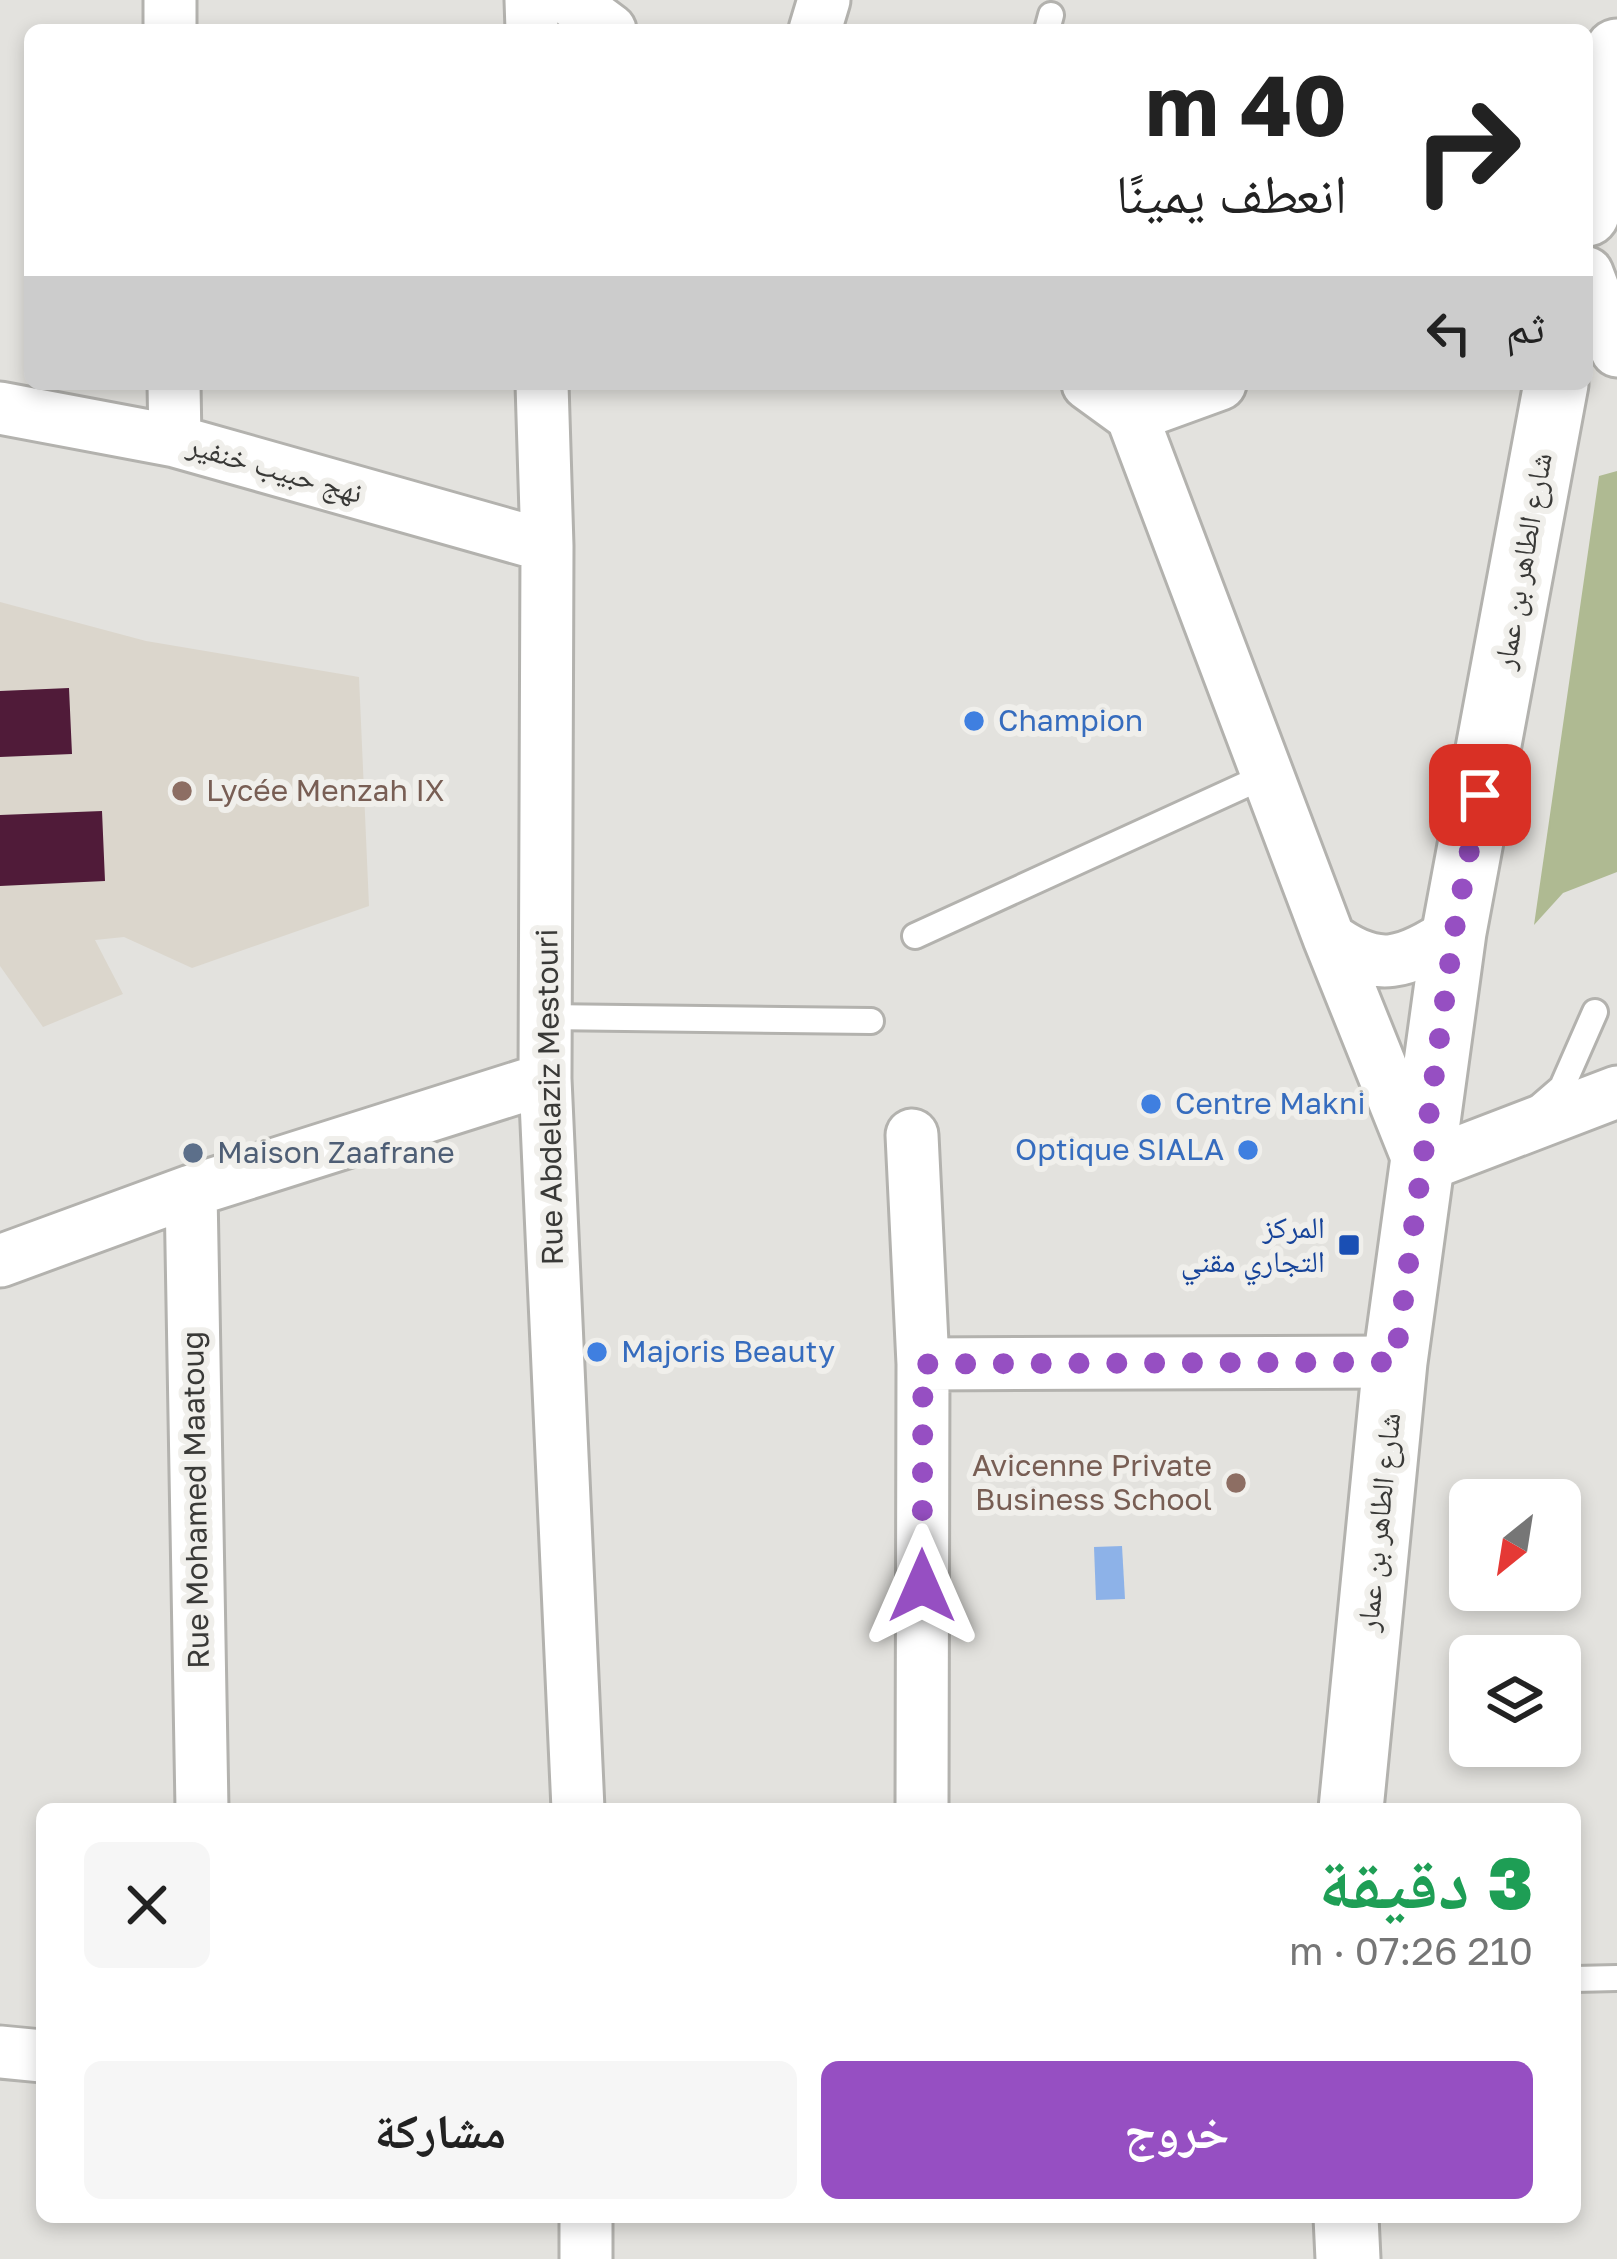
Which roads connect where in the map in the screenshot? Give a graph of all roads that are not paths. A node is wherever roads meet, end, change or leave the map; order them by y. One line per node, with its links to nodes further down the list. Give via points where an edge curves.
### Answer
1 (570, 0): 2 (street)
2 (602, 24)
3 (1617, 51): 4 (street)
4 (1593, 181)
5 (1593, 289): 6 (street)
6 (1617, 351)
7 (174, 390): 14 (street)
8 (542, 390): 15 (street, Rue Abdelaziz Mestouri)
9 (1096, 390): 13 (street)
10 (1204, 390): 13 (street)
11 (1555, 390): 17 (street, شارع الطاهر بن عمار)
12 (0, 408): 14 (street, نهج حبيب خنفير)
13 (1132, 416): 16 (street)
14 (175, 441): 15 (street, نهج حبيب خنفير)
15 (547, 546): 21 (street, Rue Abdelaziz Mestouri)
16 (1267, 776): 18 (lane); 19 (street)
17 (1454, 932): 19 (street, via 1394,962 1358,959); 27 (street, شارع الطاهر بن عمار)
18 (915, 936)
19 (1329, 938): 27 (street)
20 (1595, 1012): 25 (lane, via 1562,1088)
21 (545, 1017): 22 (lane); 23 (street, Rue Abdelaziz Mestouri)
22 (871, 1021)
23 (545, 1079): 28 (street); 33 (street, Rue Abdelaziz Mestouri)
24 (1617, 1092): 25 (street)
25 (1511, 1131): 27 (street)
26 (912, 1135): 31 (street)
27 (1421, 1167): 30 (street, شارع الطاهر بن عمار)
28 (191, 1191): 29 (street); 32 (street, Rue Mohamed Maatoug)
29 (0, 1261)
30 (1395, 1362): 31 (street); 35 (street, شارع الطاهر بن عمار)
31 (923, 1364): 34 (street)
32 (202, 1803)
33 (578, 1803)
34 (922, 1803)
35 (1352, 1803)
36 (1617, 1978): 37 (lane)
37 (1581, 1979)
38 (0, 2052): 39 (street)
39 (36, 2055)
40 (586, 2223): 42 (street)
41 (1346, 2223): 43 (street)
42 (586, 2259)
43 (1348, 2259)

